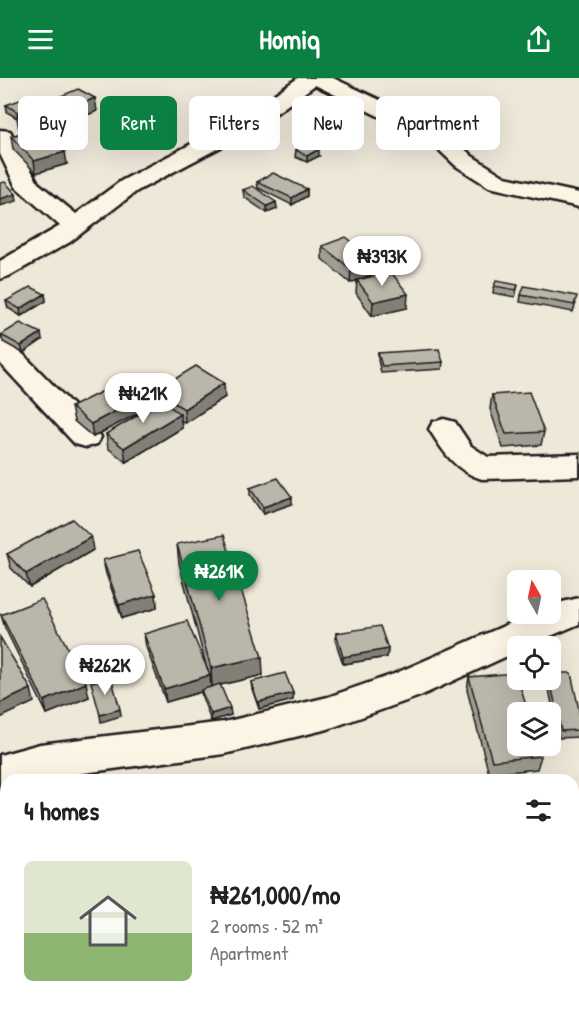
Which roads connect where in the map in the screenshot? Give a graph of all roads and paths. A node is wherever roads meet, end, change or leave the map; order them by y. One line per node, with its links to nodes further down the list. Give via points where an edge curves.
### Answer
1 (311, 78): 5 (street, via 245,125 129,186)
2 (317, 78): 4 (street, via 423,129 497,182)
3 (2, 136): 5 (street, via 28,187)
4 (579, 200)
5 (74, 225): 6 (street, via 61,237)
6 (0, 271)
7 (0, 347): 9 (street)
8 (444, 429): 10 (street, via 460,453 482,468)
9 (86, 437)
10 (579, 465)
11 (579, 612): 12 (street, via 562,615 407,685 328,713 224,738 40,761)
12 (0, 772)

